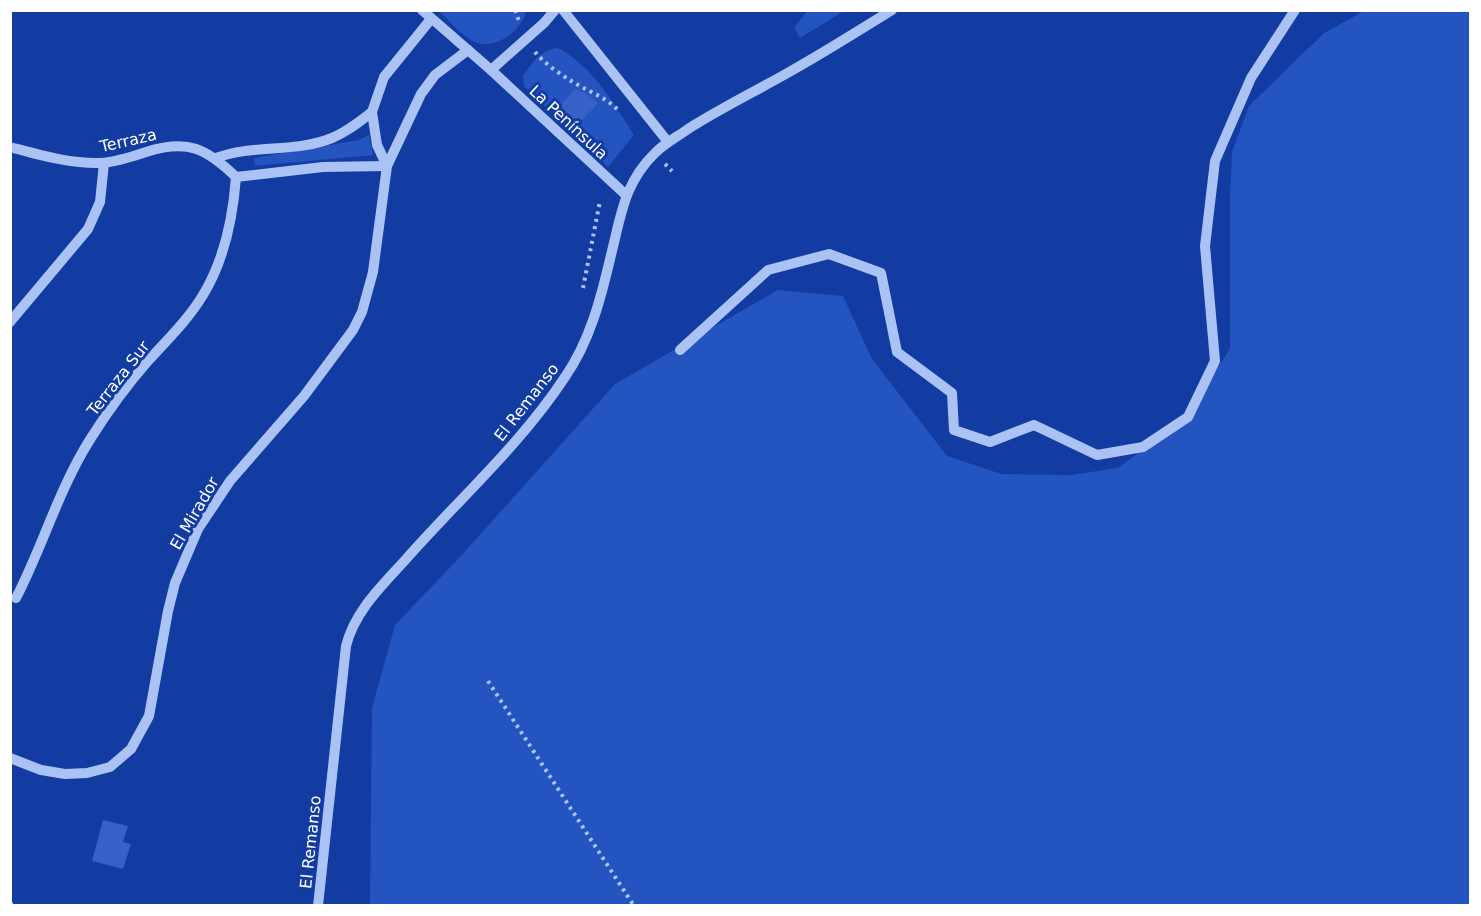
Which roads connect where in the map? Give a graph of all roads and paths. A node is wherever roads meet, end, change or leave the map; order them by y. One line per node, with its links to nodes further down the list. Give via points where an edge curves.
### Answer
1 (422, 10): 7 (street, La Península)
2 (516, 10): 8 (path)
3 (555, 10): 8 (street)
4 (563, 10): 13 (street)
5 (892, 10): 13 (street, El Remanso)
6 (1295, 10): 21 (street, via 1251,78 1215,161 1205,246 1215,361 1188,417 1143,447 1097,455 1034,425 990,442 954,430 952,393 897,352 880,273 829,254 768,270)
7 (431, 19): 9 (street, La Península); 11 (street, El Mirador, via 384,77)
8 (527, 38): 10 (street); 12 (path, via 546,63 599,95)
9 (468, 50): 10 (street, La Península); 17 (street, El Mirador, via 435,75 421,94)
10 (491, 70): 19 (street, La Península)
11 (372, 112): 15 (street, via 325,141 240,151); 17 (street, El Mirador, via 378,145)
12 (622, 115)
13 (668, 142): 19 (street, El Remanso, via 644,165)
14 (10, 147): 16 (street, Terraza, via 56,159)
15 (216, 158): 16 (street, Terraza, via 198,150 171,146); 18 (street, Terraza)
16 (104, 163): 20 (street, via 100,202 88,229)
17 (387, 166): 18 (street, via 323,167); 24 (street, El Mirador, via 373,272 362,312 335,356 230,481 198,529 168,611 149,716 131,749 110,766 87,773 41,770)
18 (236, 177): 22 (street, Terraza Sur, via 229,231 204,294 126,387 90,439)
19 (626, 195): 27 (street, El Remanso, via 583,349 566,376 519,439 439,522 353,625 346,646)
20 (10, 322)
21 (680, 350)
22 (16, 598)
23 (488, 681): 28 (path)
24 (10, 758)
25 (10, 904): 26 (path)
26 (18, 906)
27 (318, 906)
28 (634, 906)

